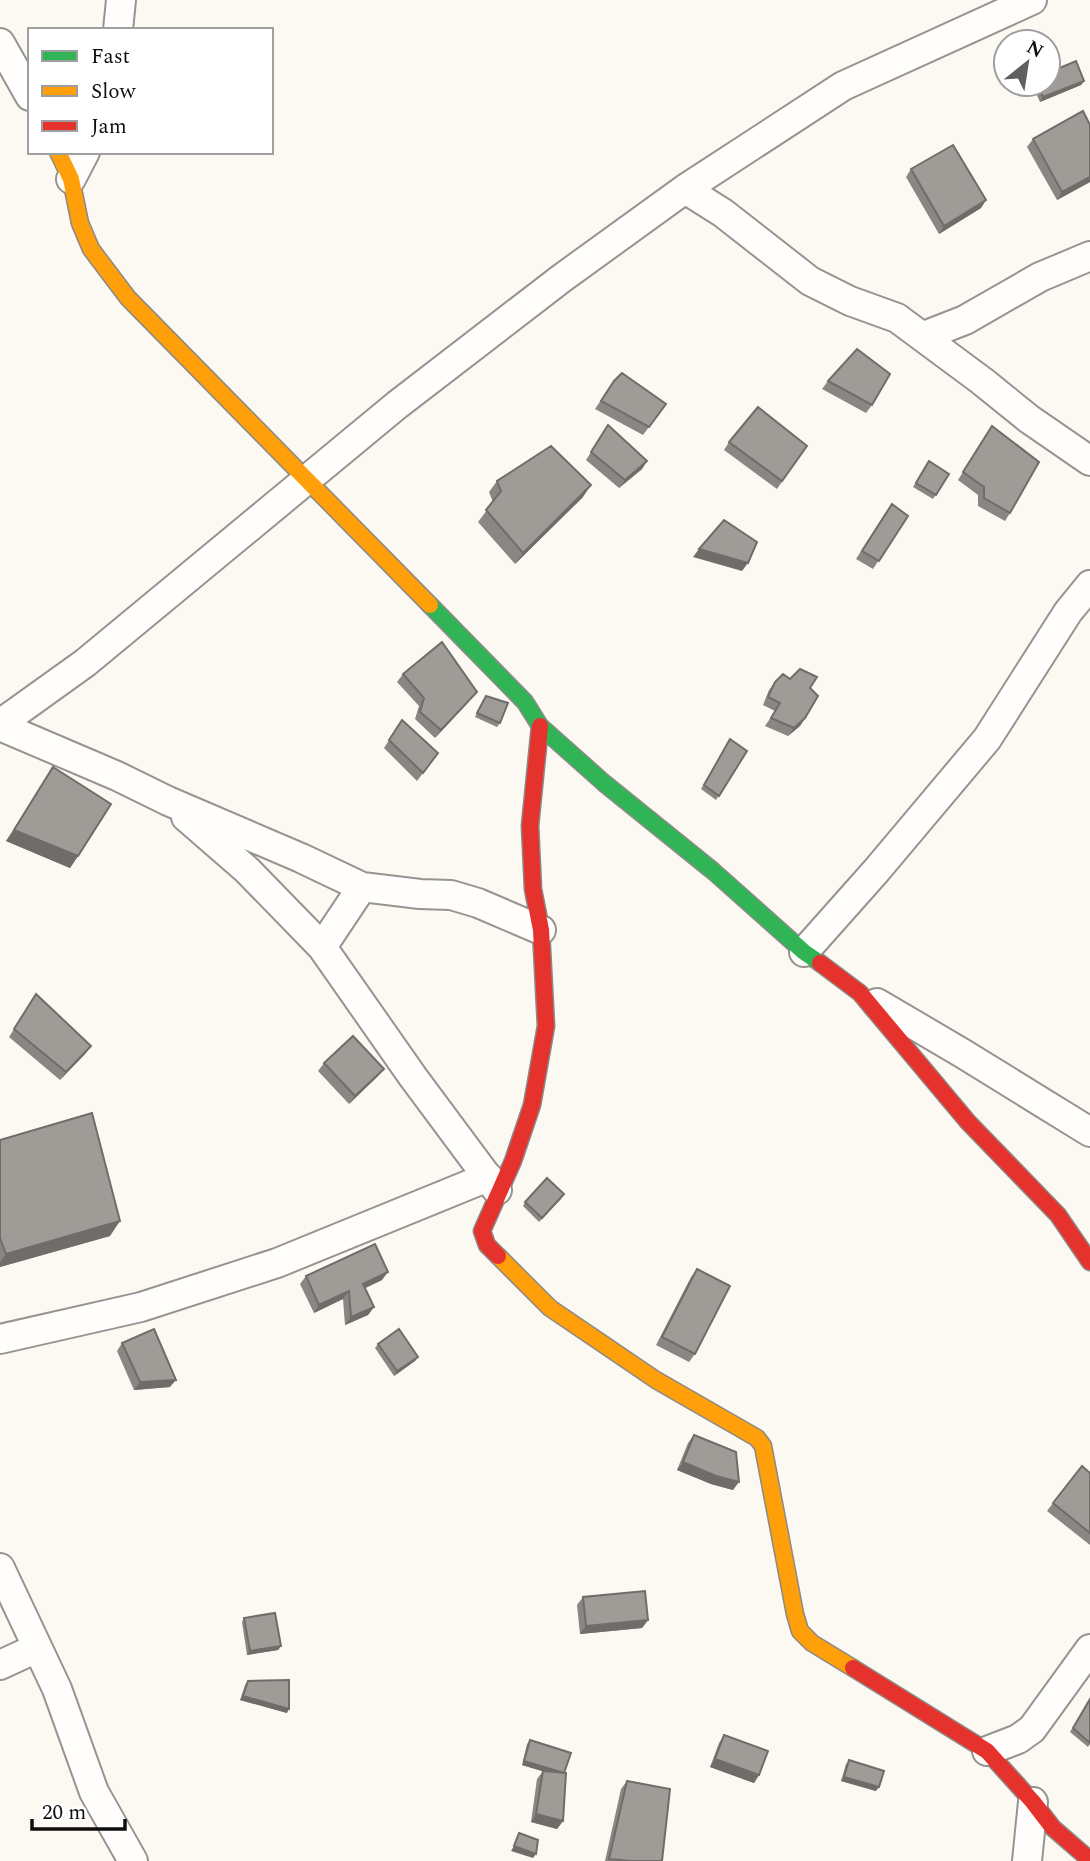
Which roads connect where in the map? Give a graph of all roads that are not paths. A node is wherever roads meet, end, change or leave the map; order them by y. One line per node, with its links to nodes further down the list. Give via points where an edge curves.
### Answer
1 (121, 0): 3 (street)
2 (1032, 0): 9 (street, via 843,86)
3 (118, 28)
4 (0, 43): 5 (street)
5 (28, 92)
6 (59, 154): 8 (street)
7 (84, 154): 8 (street)
8 (71, 178): 13 (street, via 80,223 91,249 128,298)
9 (685, 189): 11 (street, via 810,281 897,318); 13 (street, via 562,278)
10 (1090, 256): 11 (street, via 1040,276 965,320)
11 (924, 337): 12 (street)
12 (1090, 461)
13 (306, 479): 15 (street, via 85,663); 16 (street, via 525,702)
14 (1090, 584): 21 (street, via 987,739)
15 (0, 725): 17 (street)
16 (540, 726): 19 (street, via 530,826 533,889); 21 (street)
17 (168, 801): 18 (street); 20 (street, via 247,870)
18 (362, 887): 19 (street, via 450,895); 20 (street)
19 (541, 930): 24 (street, via 547,1026 532,1105 513,1161)
20 (322, 947): 24 (street)
21 (804, 952): 22 (street)
22 (860, 993): 23 (street); 25 (street, via 968,1122 1058,1215)
23 (1090, 1132)
24 (493, 1185): 26 (street, via 141,1307); 31 (street, via 482,1231 486,1245 550,1308 763,1446 800,1631 811,1643)
25 (1090, 1262)
26 (0, 1339)
27 (0, 1568): 28 (street)
28 (37, 1648): 30 (street); 34 (street, via 57,1689 94,1792)
29 (1090, 1648): 31 (street, via 1032,1729)
30 (0, 1665)
31 (987, 1751): 32 (street)
32 (1034, 1802): 33 (street, via 1053,1828); 35 (street)
33 (1090, 1860)
34 (133, 1861)
35 (1027, 1861)

